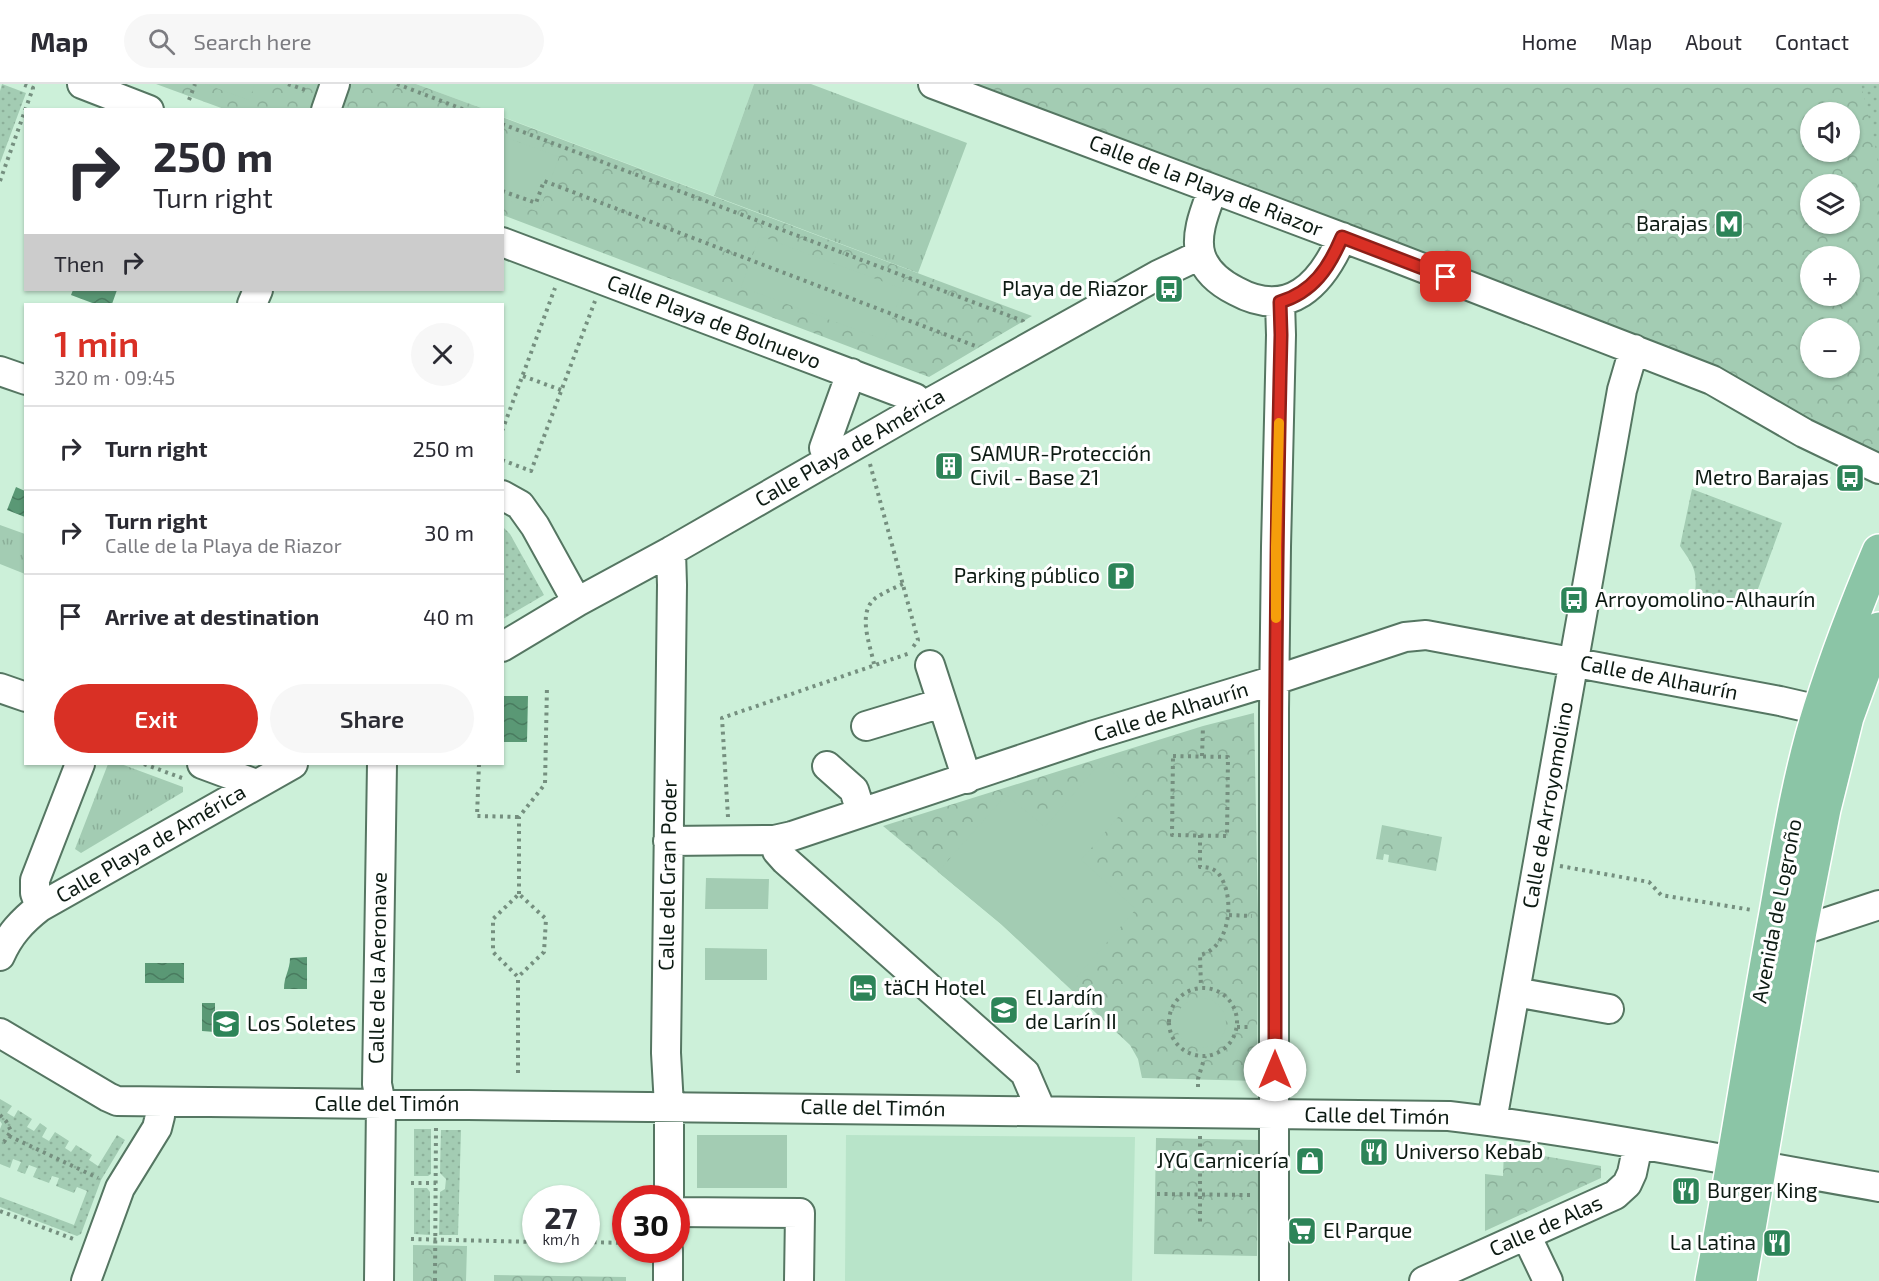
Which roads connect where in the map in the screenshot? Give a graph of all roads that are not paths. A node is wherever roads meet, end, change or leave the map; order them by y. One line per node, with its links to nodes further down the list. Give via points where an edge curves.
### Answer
1 (82, 84): 5 (street)
2 (335, 84): 4 (street)
3 (941, 85): 6 (street, Calle de la Playa de Riazor)
4 (317, 100)
5 (144, 108)
6 (1213, 189): 7 (street, Calle de la Playa de Riazor); 9 (street, via 1204,213)
7 (1342, 237): 10 (street, via 1321,276 1306,290); 11 (street, Calle de la Playa de Riazor)
8 (504, 243): 13 (street, Calle Playa de Bolnuevo)
9 (1200, 255): 10 (street, via 1208,271 1222,284 1241,294); 15 (street, Calle Playa de América)
10 (1280, 302): 26 (street)
11 (1634, 349): 17 (street, Calle de la Playa de Riazor, via 1712,380 1804,433); 24 (street, Calle de Arroyomolino, via 1622,390)
12 (0, 371): 14 (street)
13 (851, 373): 15 (street, Calle Playa de Bolnuevo, via 915,398); 16 (street, via 824,448)
14 (24, 379)
15 (920, 408): 16 (street, Calle Playa de América)
16 (829, 460): 19 (street, Calle Playa de América)
17 (1875, 467)
18 (504, 496): 21 (street, via 520,505 535,526)
19 (671, 551): 21 (street, Calle Playa de América); 41 (street, Calle del Gran Poder)
20 (1879, 551): 30 (main road, Avenida de Logroño, via 1846,633)
21 (577, 602): 23 (street, Calle Playa de América)
22 (1879, 629): 30 (main road, Avenida de Logroño)
23 (504, 646)
24 (1573, 662): 26 (street, Calle de Alhaurín, via 1416,635); 30 (street, Calle de Alhaurín); 46 (street, Calle de Arroyomolino)
25 (930, 665): 29 (street)
26 (1275, 680): 37 (street, Calle de Alhaurín); 53 (street)
27 (0, 688): 28 (street)
28 (24, 696)
29 (942, 703): 31 (street); 37 (street)
30 (1833, 713): 44 (main road, Avenida de Logroño, via 1824,809); 56 (main road, Avenida de Logroño, via 1790,838 1757,1016)
31 (866, 726)
32 (80, 765): 43 (street, via 35,880)
33 (292, 765): 38 (street, Calle Playa de América)
34 (381, 765): 50 (street, Calle de la Aeronave, via 377,1084)
35 (828, 766): 39 (street, via 854,790)
36 (192, 771): 38 (street)
37 (967, 778): 39 (street, Calle de Alhaurín)
38 (256, 784): 43 (street, Calle Playa de América)
39 (861, 812): 40 (street, Calle de Alhaurín)
40 (774, 840): 41 (street, Calle de Alhaurín); 52 (street, via 785,860 1025,1073)
41 (668, 841): 51 (street, Calle del Gran Poder)
42 (1879, 905): 44 (street)
43 (40, 907): 45 (street, Calle Playa de América, via 22,921)
44 (1800, 931): 56 (main road, Avenida de Logroño)
45 (0, 956)
46 (1515, 992): 47 (street); 54 (street, Calle de Arroyomolino)
47 (1610, 1009)
48 (0, 1033): 49 (street, Calle del Timón, via 117,1101)
49 (159, 1102): 50 (street, Calle del Timón); 62 (street, via 157,1128 120,1188)
50 (381, 1104): 51 (street, Calle del Timón); 63 (street, Calle de la Aeronave)
51 (669, 1107): 52 (street, Calle del Timón); 57 (street, Calle del Gran Poder)
52 (1041, 1110): 53 (street, Calle del Timón)
53 (1275, 1114): 54 (street, Calle del Timón, via 1449,1116); 66 (street)
54 (1492, 1121): 55 (street, Calle del Timón)
55 (1638, 1144): 56 (street, Calle del Timón); 60 (street, Calle de Alas, via 1632,1173 1615,1195)
56 (1747, 1163): 58 (street, Calle del Timón); 69 (main road, Avenida de Logroño); 70 (main road, Avenida de Logroño)
57 (669, 1185)
58 (1879, 1187)
59 (690, 1212): 65 (street, via 800,1213)
60 (1526, 1235): 67 (street, Calle de Alas); 68 (street)
61 (669, 1263): 64 (street)
62 (86, 1281)
63 (379, 1281)
64 (668, 1281)
65 (799, 1281)
66 (1274, 1281)
67 (1424, 1281)
68 (1548, 1281)
69 (1712, 1281)
70 (1740, 1281)

